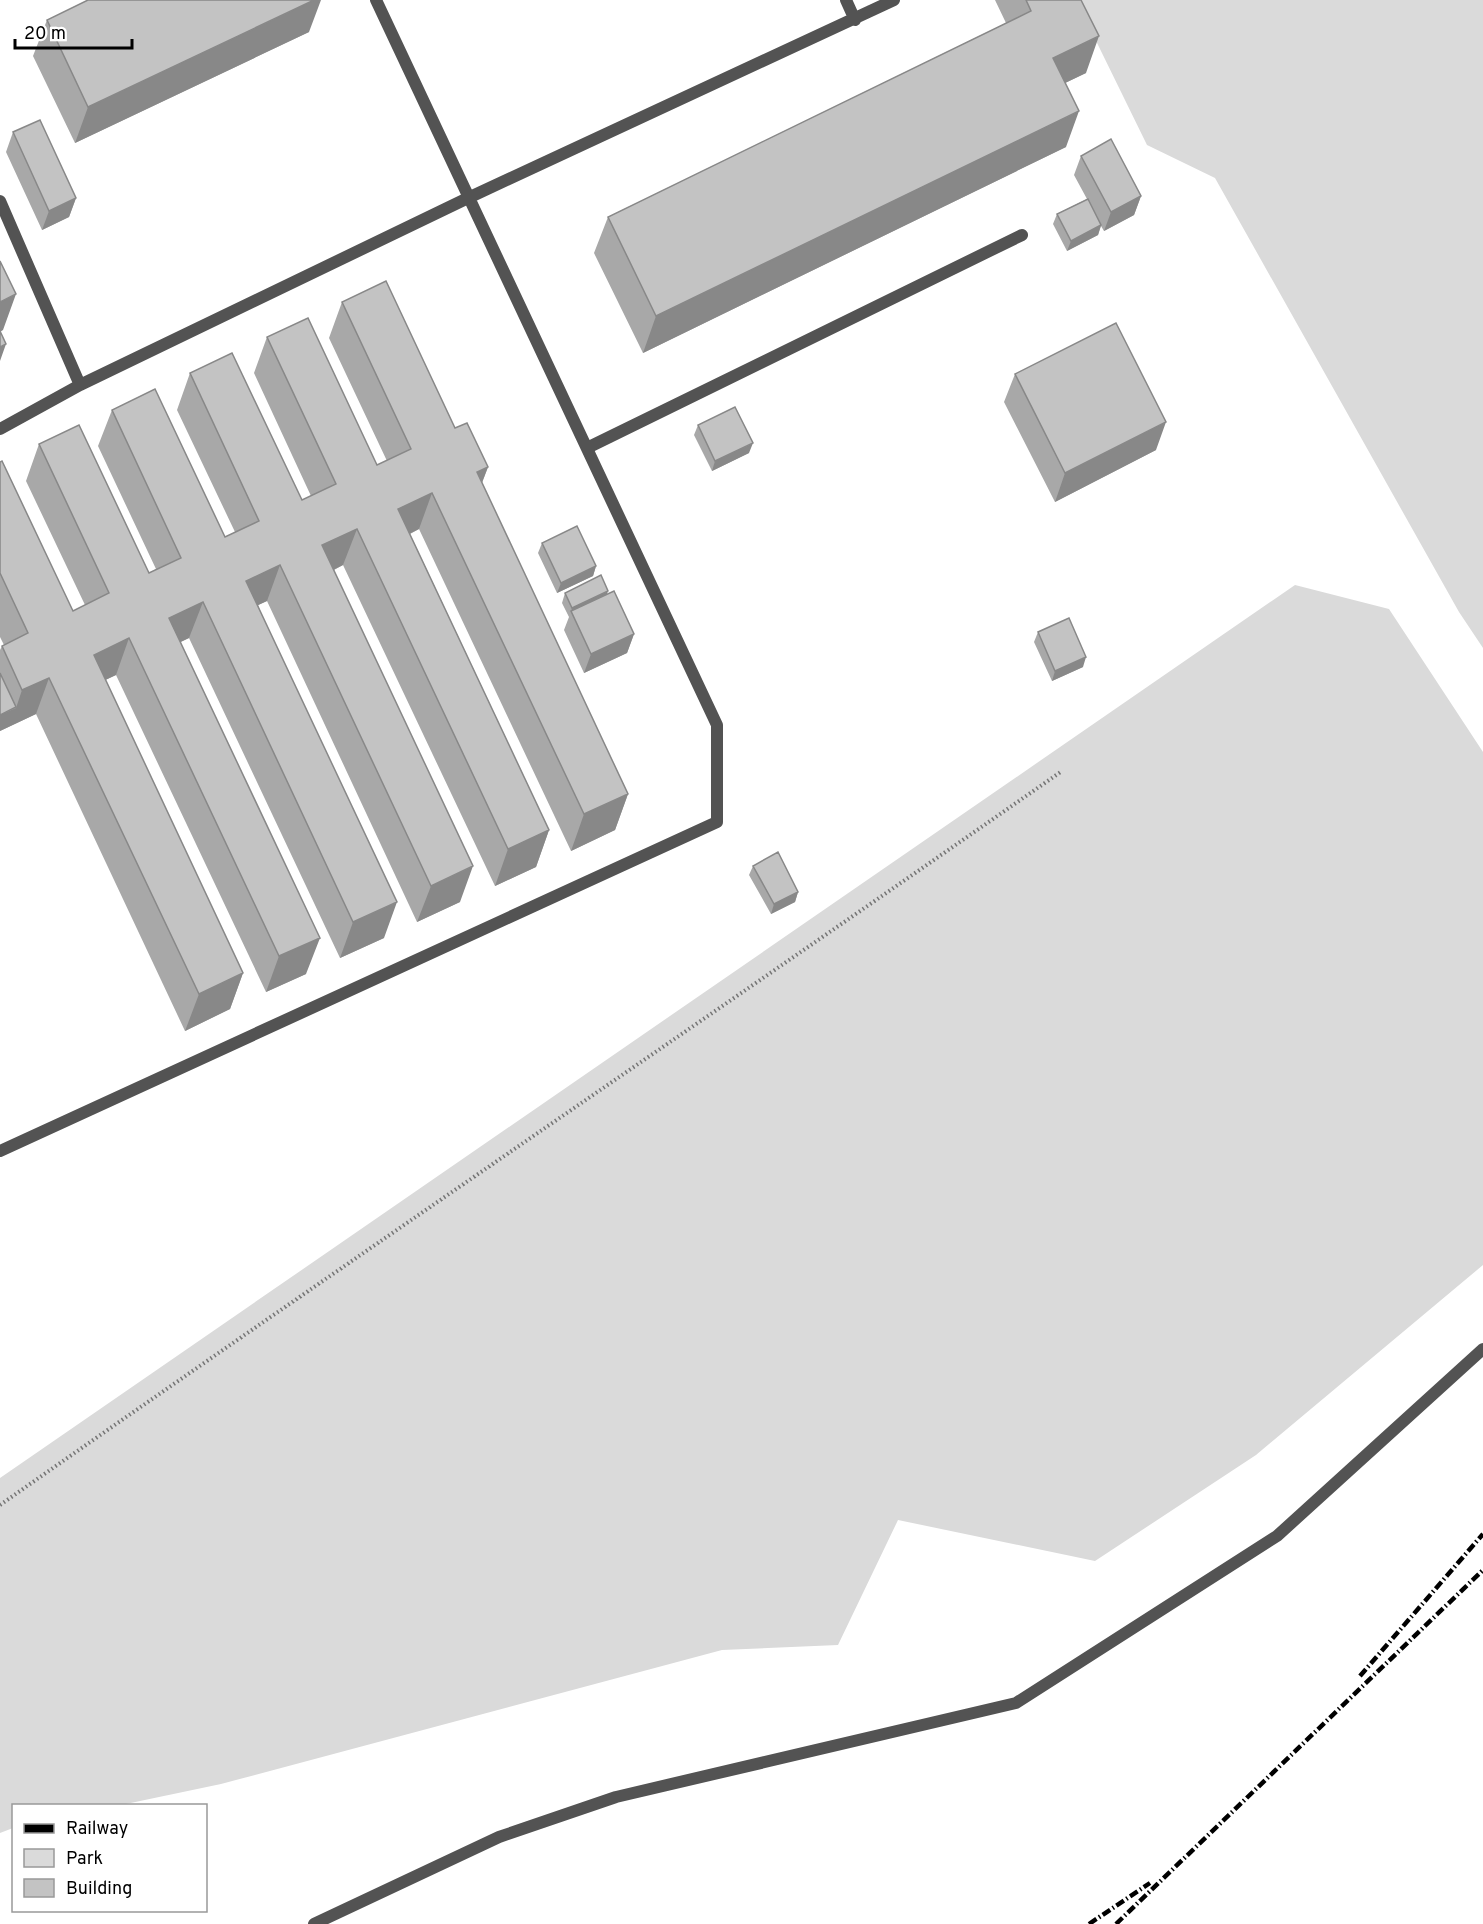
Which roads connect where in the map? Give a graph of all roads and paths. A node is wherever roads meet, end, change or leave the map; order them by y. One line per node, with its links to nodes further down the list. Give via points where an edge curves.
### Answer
1 (376, 0): 5 (lane)
2 (846, 0): 4 (lane)
3 (894, 0): 4 (lane)
4 (855, 20): 5 (lane)
5 (468, 198): 8 (lane); 10 (lane)
6 (0, 201): 8 (lane)
7 (1022, 235): 10 (lane)
8 (80, 385): 9 (lane)
9 (0, 429)
10 (587, 448): 12 (lane, via 717,725 717,822)
11 (1062, 771): 14 (path)
12 (0, 1150)
13 (1483, 1349): 15 (lane, via 1277,1536 1016,1703 616,1797 500,1837)
14 (0, 1505)
15 (314, 1924)

